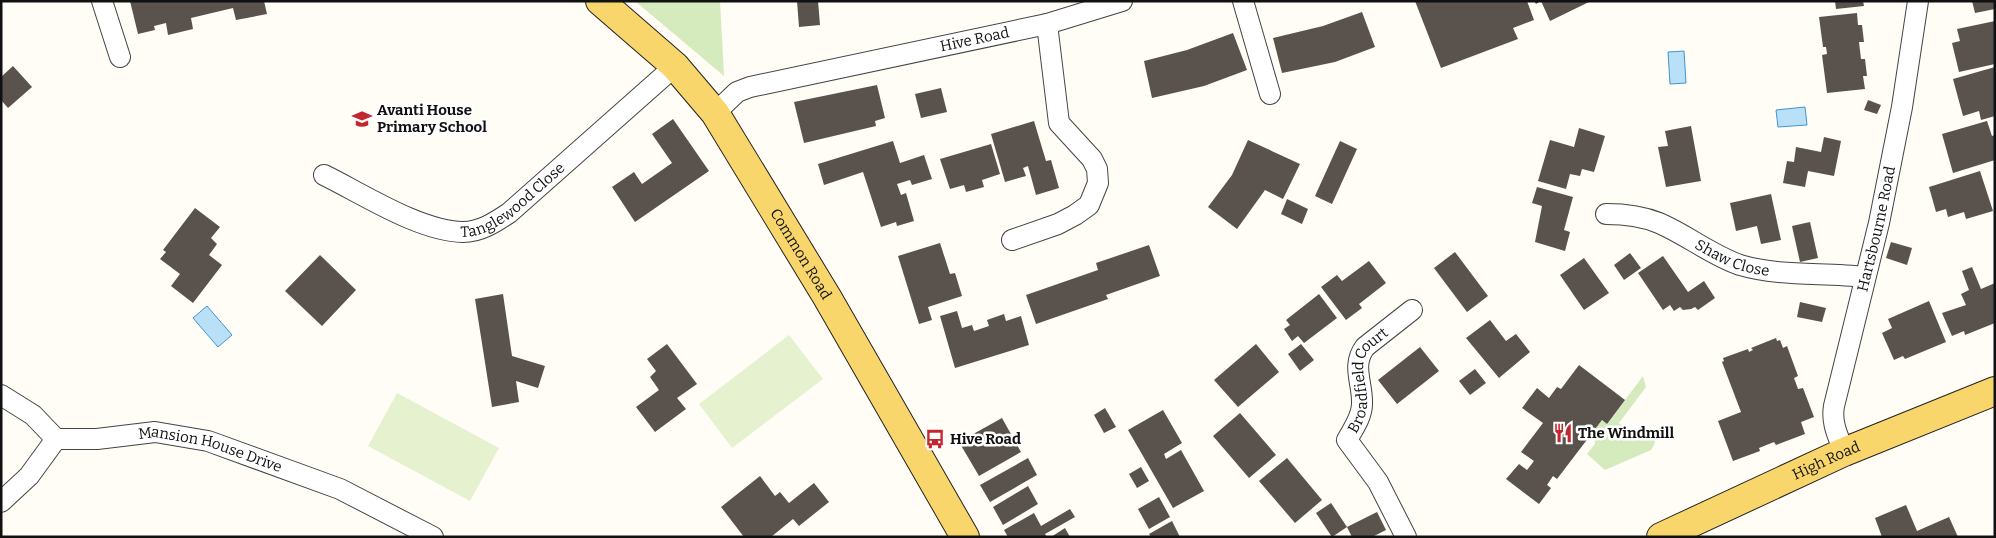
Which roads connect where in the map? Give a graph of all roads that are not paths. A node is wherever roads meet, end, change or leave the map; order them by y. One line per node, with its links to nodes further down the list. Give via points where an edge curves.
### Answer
1 (102, 1): 7 (street)
2 (600, 1): 8 (main road, Common Road)
3 (1122, 1): 6 (street, Hive Road)
4 (1243, 1): 9 (street)
5 (1918, 1): 14 (street, Hartsbourne Road, via 1902,107)
6 (1047, 24): 10 (street, Hive Road, via 750,87 737,92); 13 (street, via 1059,123 1092,159 1098,182 1090,205 1058,224)
7 (120, 57)
8 (675, 66): 10 (main road, Common Road); 11 (street, Tanglewood Close, via 488,227 464,232 423,224)
9 (1270, 94)
10 (714, 113): 22 (main road, Common Road, via 827,297)
11 (324, 175)
12 (1606, 214): 14 (street, Shaw Close, via 1626,214 1659,223 1713,253 1758,270)
13 (1012, 240)
14 (1865, 278): 19 (street, Hartsbourne Road, via 1832,416)
15 (1412, 310): 23 (street, Broadfield Court, via 1360,354 1357,362 1361,412 1347,440 1378,482)
16 (1995, 391): 19 (main road, High Road)
17 (1, 395): 18 (street, via 33,415)
18 (56, 440): 20 (street, via 29,476); 21 (street, Mansion House Drive, via 155,432 208,441 340,489)
19 (1844, 452): 24 (main road, High Road)
20 (1, 502)
21 (433, 537)
22 (965, 537)
23 (1406, 537)
24 (1660, 537)

